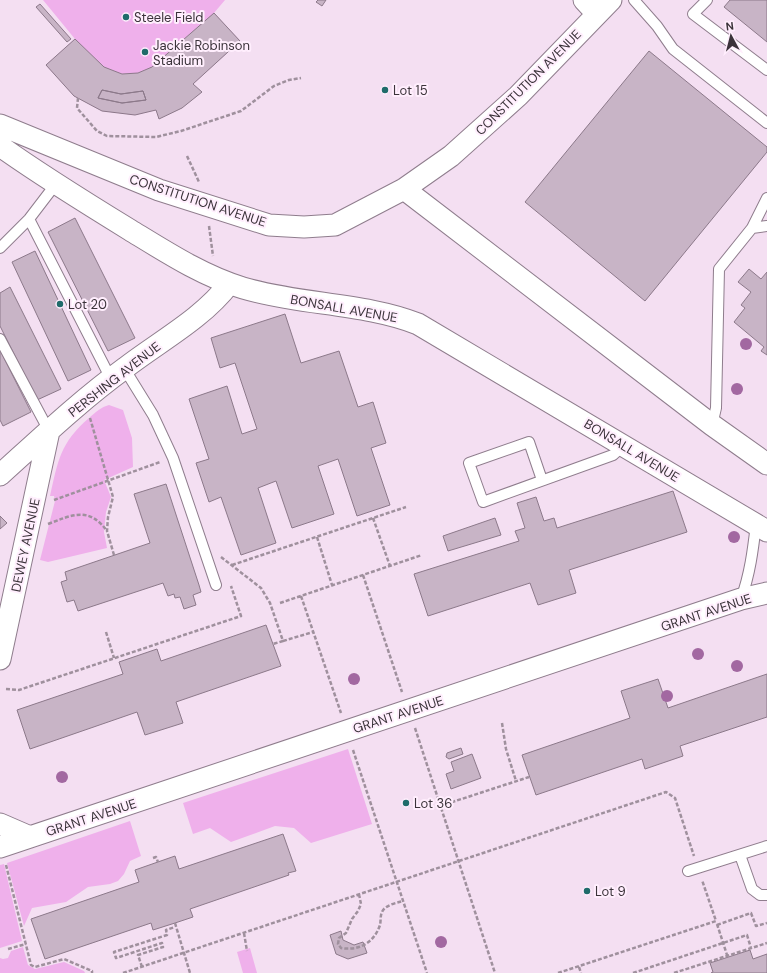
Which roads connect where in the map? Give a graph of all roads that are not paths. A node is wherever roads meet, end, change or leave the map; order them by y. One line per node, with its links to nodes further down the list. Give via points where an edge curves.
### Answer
1 (634, 0): 5 (lane, via 673,49)
2 (707, 0): 4 (lane, via 694,14)
3 (597, 4): 11 (street, CONSTITUTION AVENUE, via 518,96 452,156)
4 (767, 70)
5 (767, 123)
6 (0, 125): 7 (street, CONSTITUTION AVENUE)
7 (34, 138): 9 (lane); 11 (street, CONSTITUTION AVENUE, via 159,190 269,224 304,227 335,225)
8 (0, 146): 9 (street, BONSALL AVENUE)
9 (24, 164): 10 (street, BONSALL AVENUE)
10 (55, 185): 13 (lane); 17 (street, BONSALL AVENUE, via 173,256)
11 (404, 189): 20 (street)
12 (767, 198): 15 (lane)
13 (29, 220): 16 (lane); 19 (lane)
14 (767, 226): 15 (lane)
15 (752, 228): 20 (lane, via 719,269 716,408)
16 (0, 248)
17 (229, 284): 19 (street, PERSHING AVENUE, via 203,311); 22 (street, BONSALL AVENUE, via 300,301 396,315 418,324)
18 (0, 338): 21 (lane)
19 (117, 374): 21 (street, PERSHING AVENUE); 27 (lane, via 153,415 173,458)
20 (712, 425): 23 (street)
21 (50, 430): 24 (street, PERSHING AVENUE); 30 (street, DEWEY AVENUE)
22 (624, 445): 25 (lane, via 613,455); 26 (street, BONSALL AVENUE)
23 (767, 464)
24 (0, 475)
25 (542, 480): 25 (lane, via 483,502 469,463 529,442)
26 (762, 527): 29 (lane)
27 (216, 585)
28 (767, 593): 29 (street, GRANT AVENUE)
29 (741, 599): 32 (street, GRANT AVENUE)
30 (0, 660)
31 (0, 824): 32 (street, GRANT AVENUE)
32 (30, 837): 34 (street, GRANT AVENUE)
33 (767, 846): 35 (lane)
34 (3, 854)
35 (740, 855): 36 (lane); 37 (lane, via 752,889 760,895)
36 (693, 870)
37 (767, 894)

